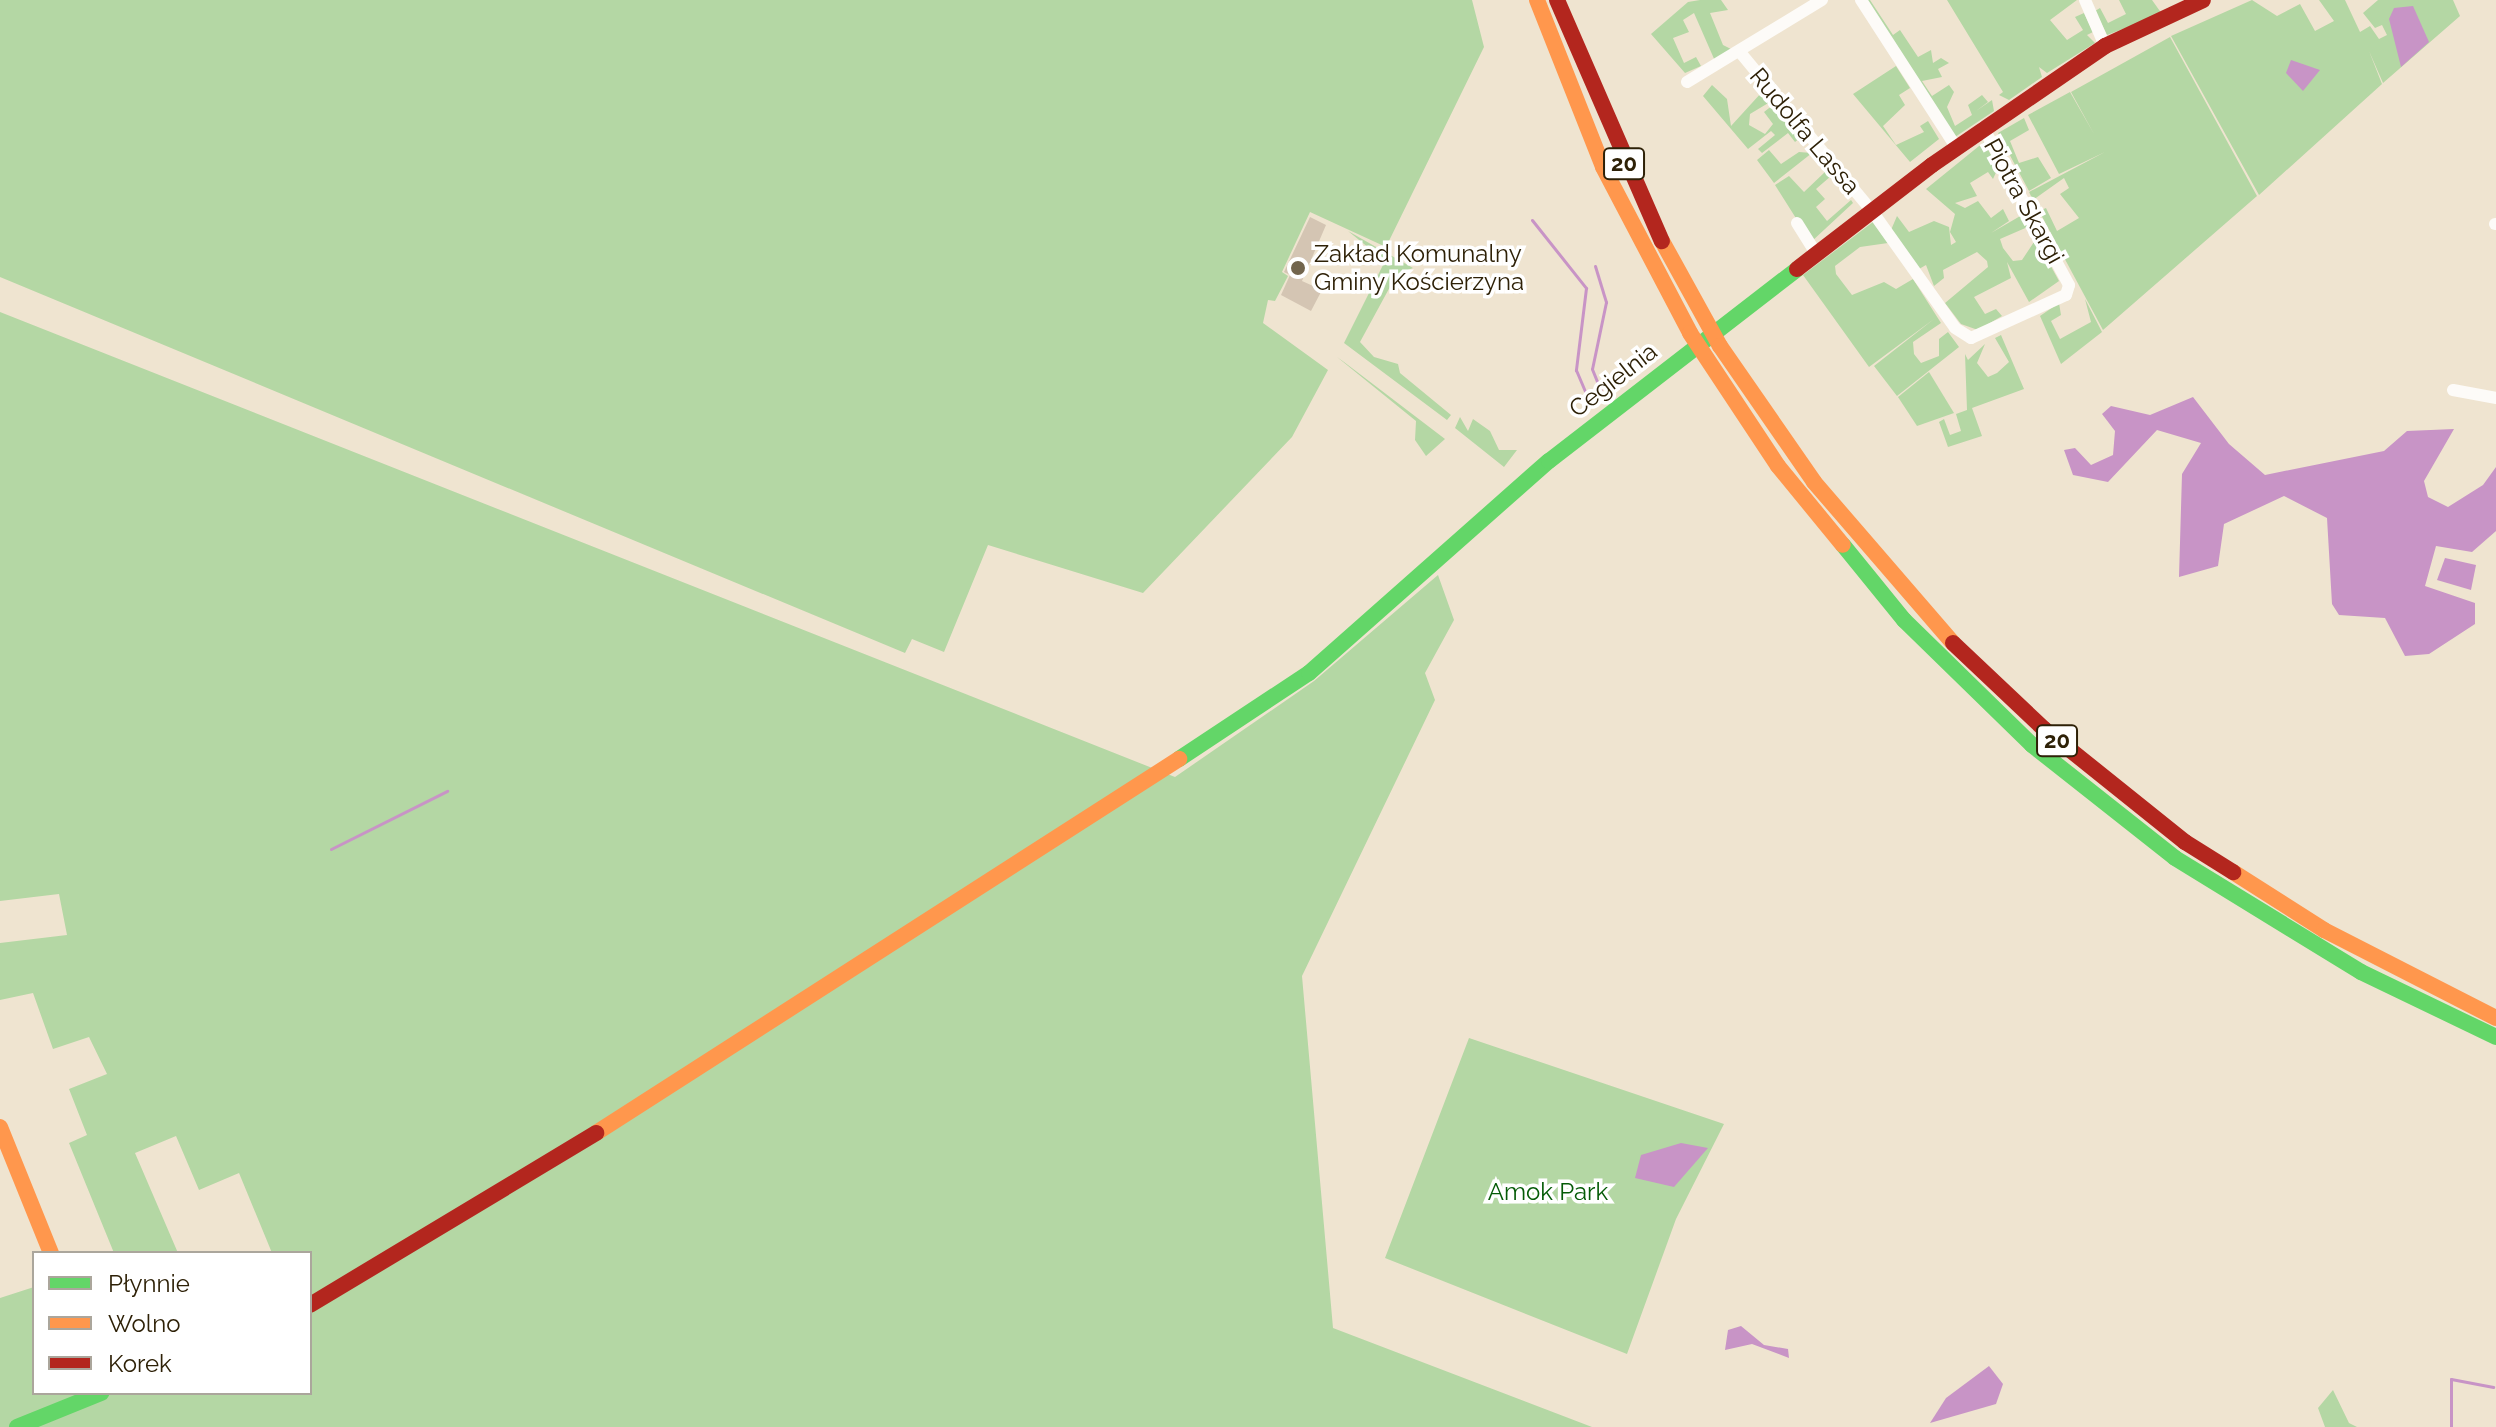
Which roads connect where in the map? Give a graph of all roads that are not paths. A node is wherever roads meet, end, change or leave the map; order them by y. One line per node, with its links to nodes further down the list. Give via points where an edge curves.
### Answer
1 (1537, 0): 18 (main road, 20, via 1603,167 1690,333 1830,534 1913,630 2032,745 2225,892 2383,984)
2 (1557, 0): 17 (main road, 20, via 1645,210 1720,346 1794,455 1951,642 2035,722 2236,876 2368,955)
3 (1822, 0): 8 (street, Rudolfa Lassa)
4 (1861, 0): 11 (street)
5 (2085, 0): 7 (street)
6 (2203, 0): 7 (main road, Cegielnia)
7 (2105, 46): 10 (main road, Cegielnia)
8 (1739, 51): 9 (street, Rudolfa Lassa); 12 (street, Rudolfa Lassa)
9 (1687, 82)
10 (1983, 127): 11 (main road, Cegielnia); 12 (street, Piotra Skargi, via 2069,285 2066,295 1971,338 1955,328)
11 (1956, 147): 12 (main road, Cegielnia)
12 (1872, 211): 14 (main road, Cegielnia)
13 (1797, 223): 14 (street)
14 (1816, 254): 21 (main road, Cegielnia, via 1549,461 1309,673 893,948 392,1260)
15 (2453, 390): 16 (street)
16 (2496, 398)
17 (2496, 1018)
18 (2496, 1037)
19 (0, 1127): 20 (main road)
20 (50, 1251)
21 (312, 1304)
22 (96, 1395): 23 (main road)
23 (17, 1427)

